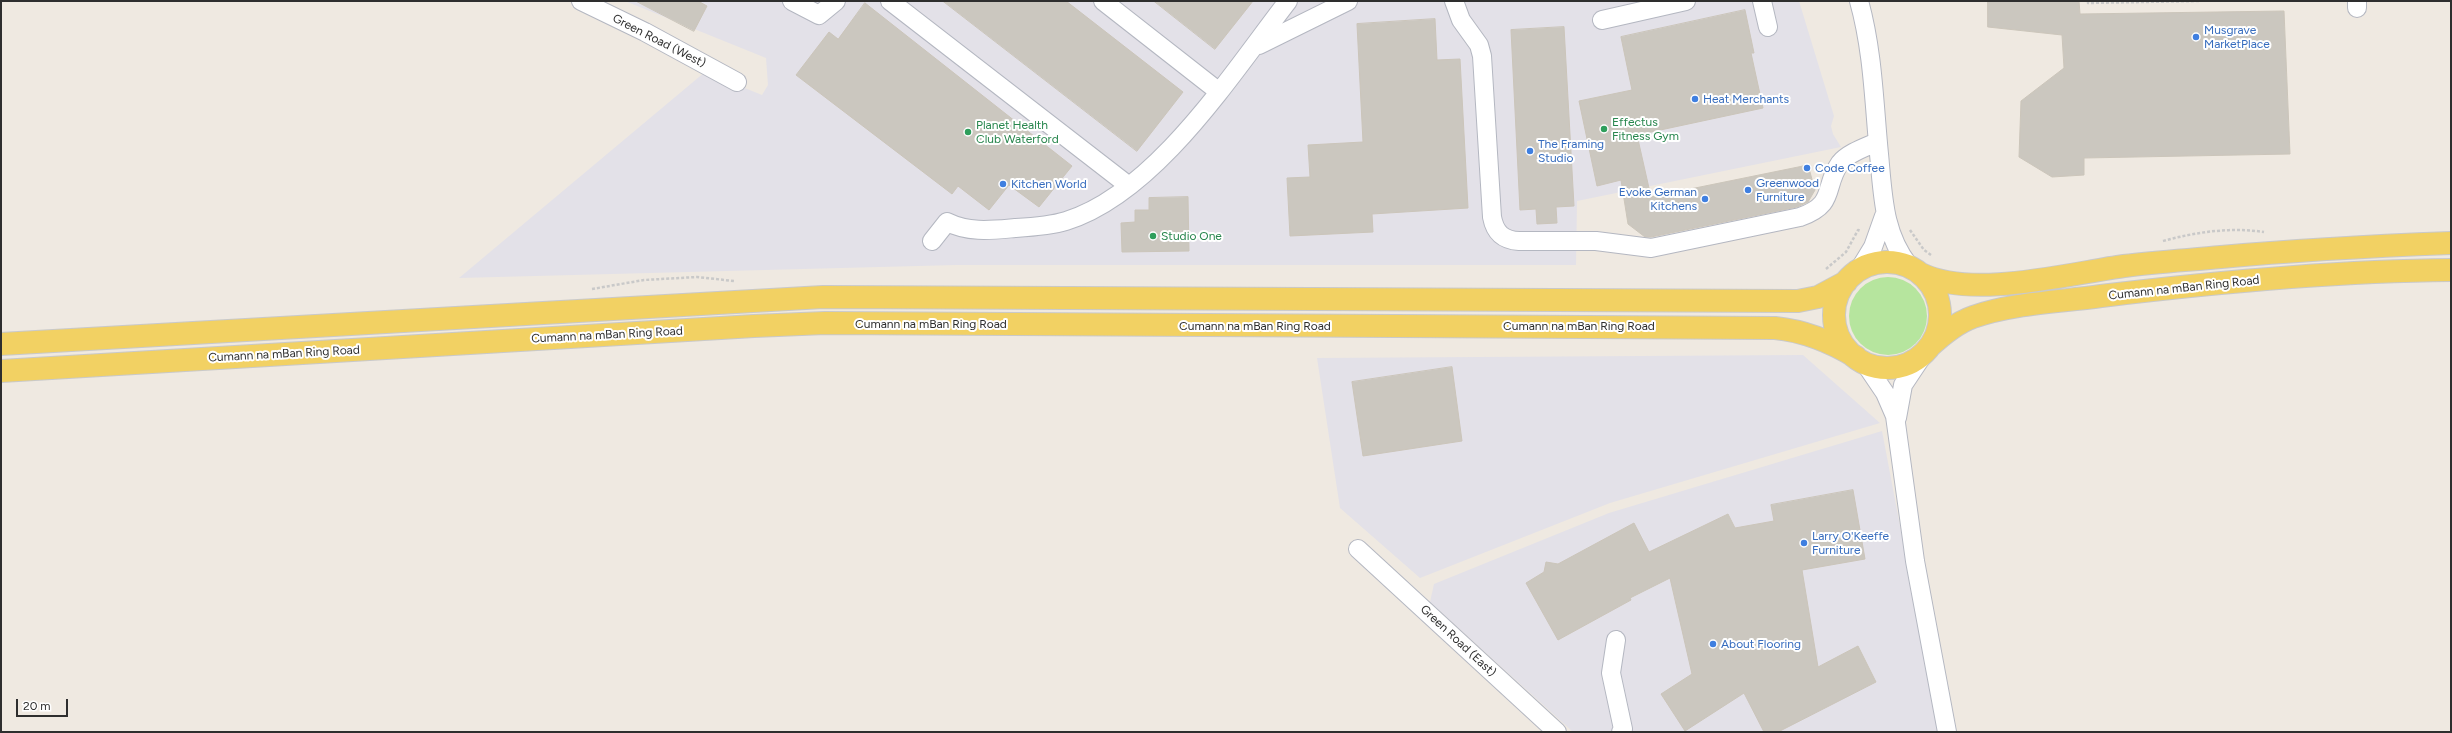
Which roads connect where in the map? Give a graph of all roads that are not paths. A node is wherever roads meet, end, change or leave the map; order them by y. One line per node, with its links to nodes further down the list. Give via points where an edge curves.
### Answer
1 (581, 1): 15 (street, Green Road (West))
2 (792, 1): 3 (street, via 819,15)
3 (836, 1)
4 (890, 1): 18 (street)
5 (1103, 1): 16 (street)
6 (1288, 1): 14 (street)
7 (1348, 1): 14 (street, via 1271,38 1252,49)
8 (1454, 1): 17 (street, via 1461,20 1481,50 1492,218 1495,228 1506,239 1596,241 1651,248 1800,217 1813,212 1826,201 1836,172 1843,161)
9 (1686, 1): 12 (street)
10 (1762, 1): 13 (street)
11 (1859, 1): 17 (street, via 1870,52)
12 (1602, 20)
13 (1768, 27)
14 (1243, 58): 16 (street)
15 (737, 82)
16 (1218, 91): 18 (street, via 1172,148)
17 (1878, 142): 19 (street)
18 (1129, 186): 20 (street, via 1084,214 1050,225 986,230 964,229 947,222)
19 (1884, 216): 22 (street, via 1896,248); 24 (street, via 1873,247)
20 (932, 241)
21 (2451, 244): 22 (main road, via 2367,246 2223,257 2125,266 1978,286 1942,282)
22 (1915, 270): 24 (main road, via 1884,262); 26 (main road, via 1934,288 1940,307 1939,327)
23 (2451, 270): 26 (main road, Cumann na mBan Ring Road, via 2352,274 2167,288 2026,306 1971,317 1948,331)
24 (1852, 276): 25 (main road, via 1818,297 1798,300 823,297); 27 (main road, via 1837,299 1836,326 1843,343)
25 (1, 344)
26 (1927, 350): 27 (main road, via 1909,363 1896,367 1882,367); 29 (street, via 1903,385 1899,398)
27 (1860, 359): 28 (main road, Cumann na mBan Ring Road, via 1822,339 1794,330 1775,328 825,324 754,326); 29 (street, via 1892,406)
28 (1, 371)
29 (1897, 428): 34 (street, via 1915,561)
30 (1358, 549): 32 (street, Green Road (East))
31 (1616, 640): 33 (street, via 1611,673 1623,730)
32 (1557, 732)
33 (1621, 732)
34 (1947, 732)

